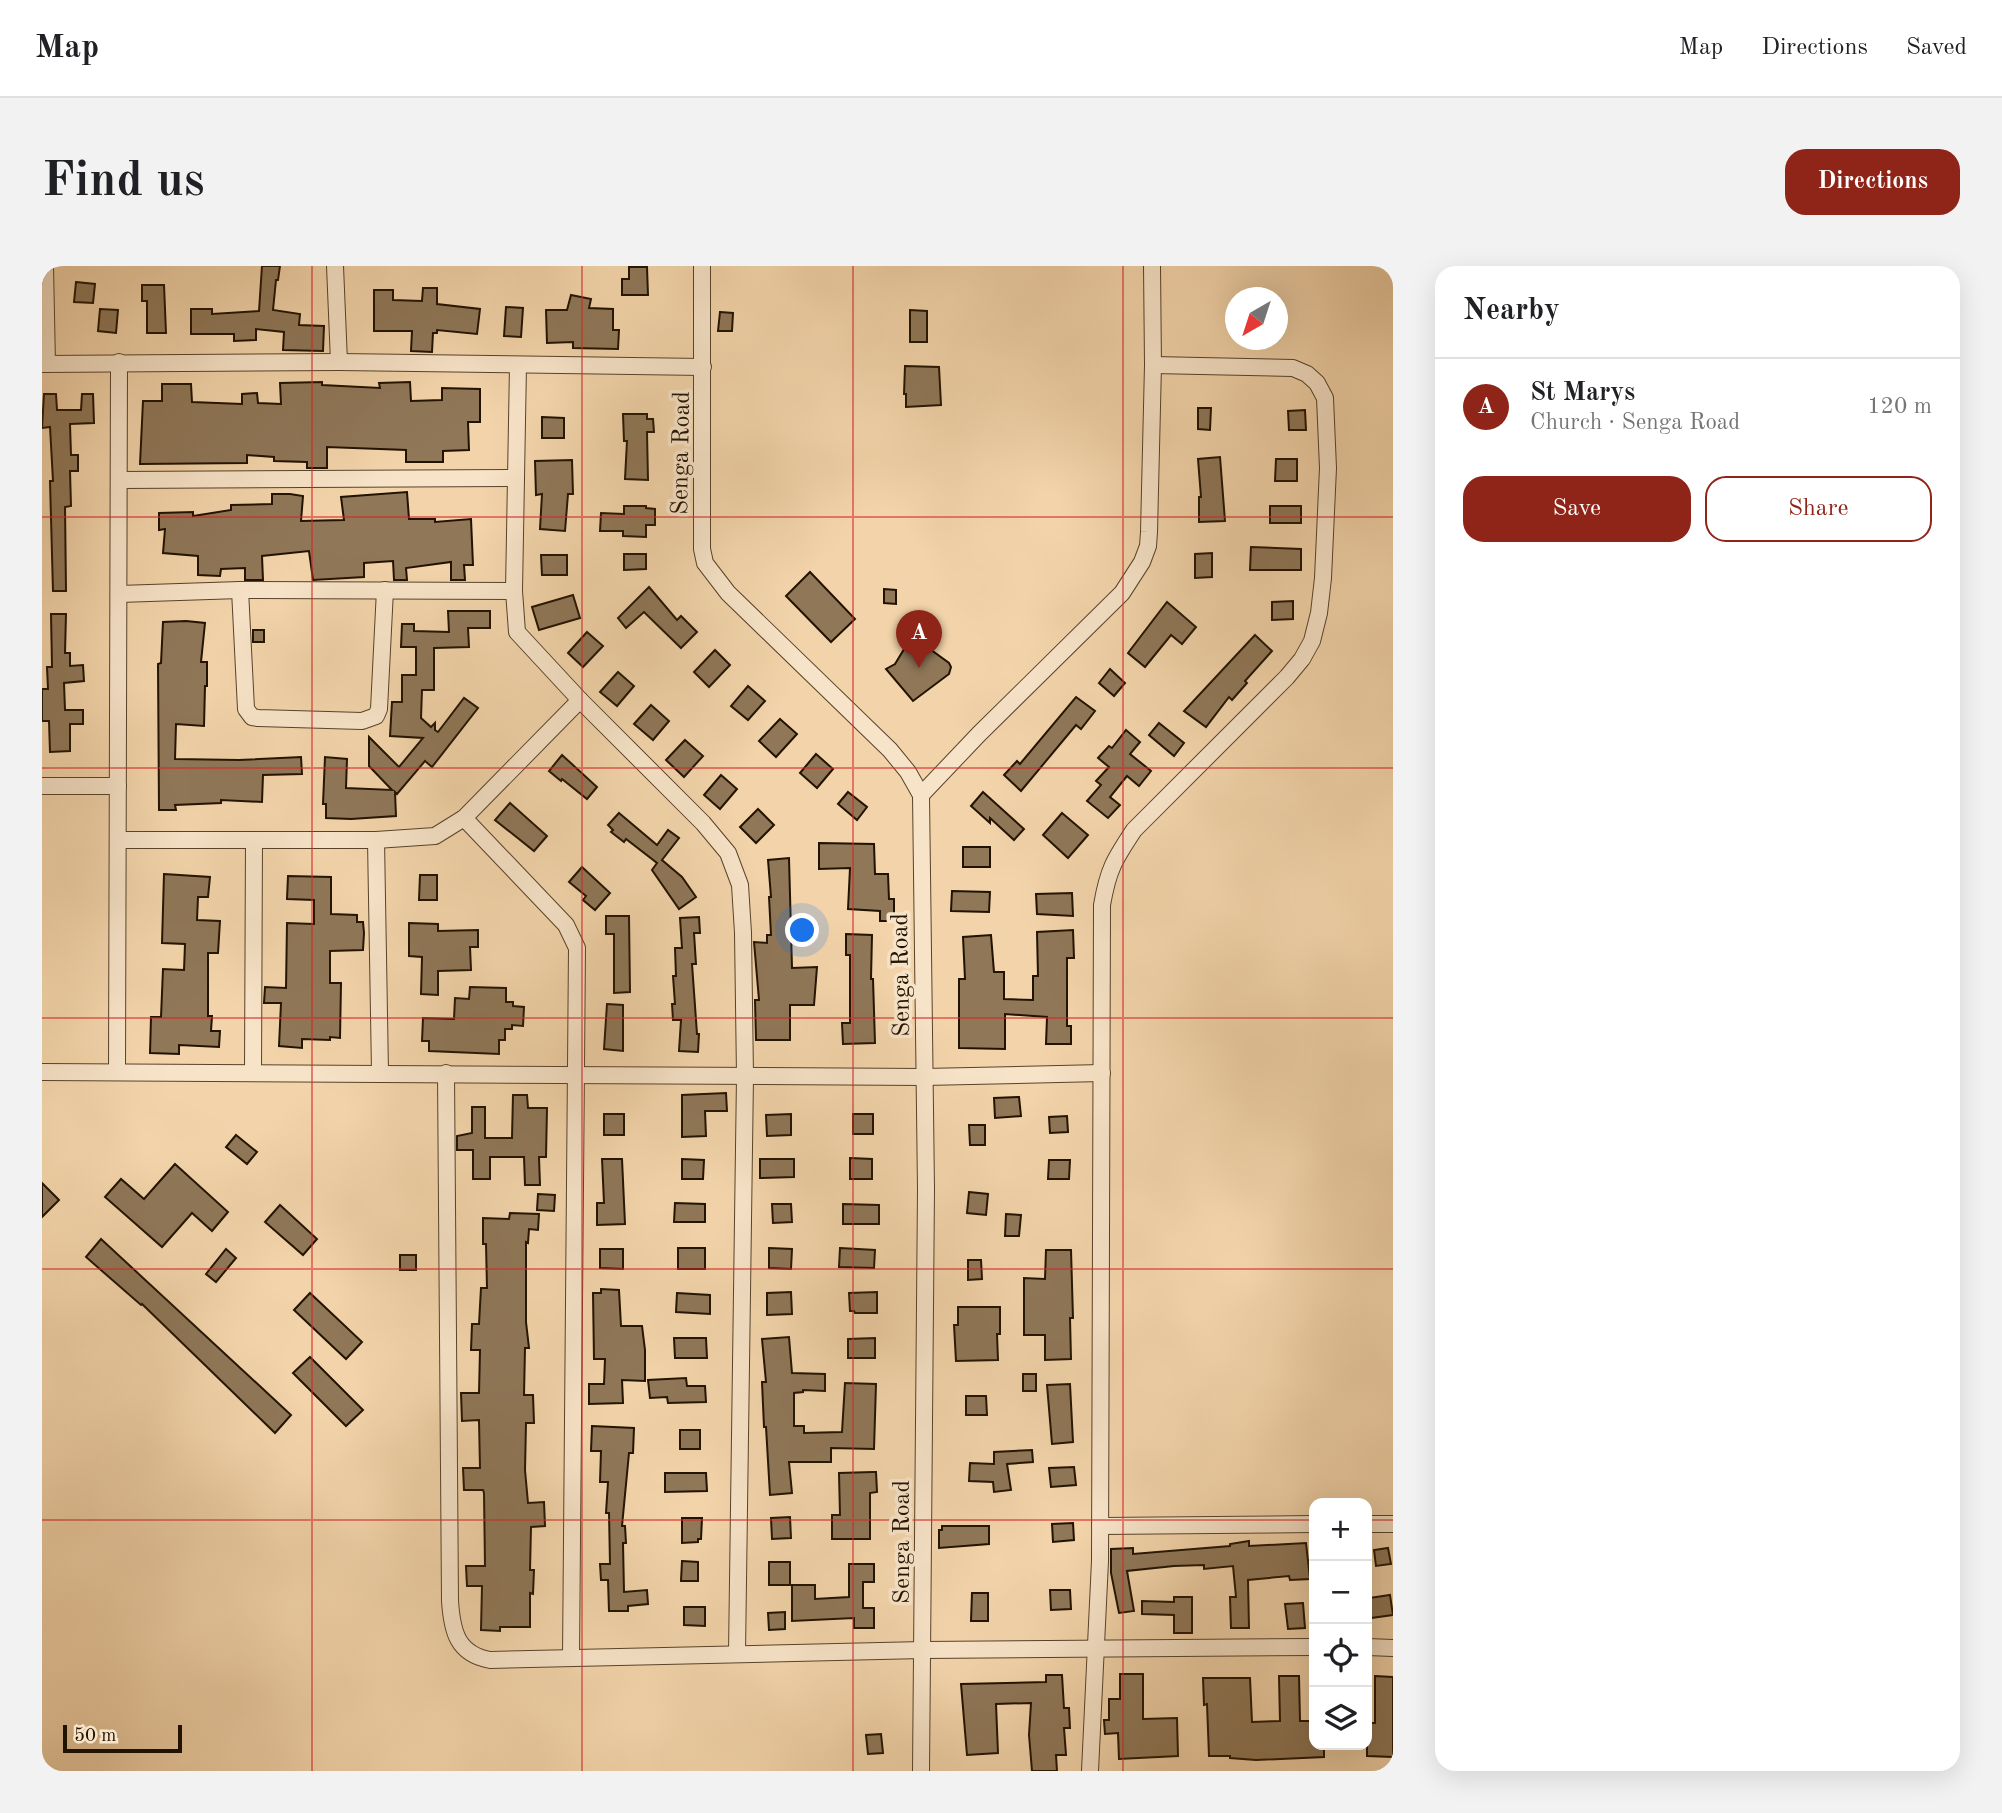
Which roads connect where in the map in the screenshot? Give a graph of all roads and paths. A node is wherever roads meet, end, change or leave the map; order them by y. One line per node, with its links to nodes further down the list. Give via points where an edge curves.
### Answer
1 (45, 266): 7 (street)
2 (335, 266): 6 (street)
3 (702, 266): 10 (street, Senga Road)
4 (1152, 266): 9 (street)
5 (119, 362): 6 (street); 7 (street); 12 (street)
6 (339, 362): 8 (street)
7 (44, 364)
8 (518, 365): 10 (street); 11 (street)
9 (1153, 365): 20 (street, via 1149,532 1142,562 1122,593); 30 (street, via 1293,368 1317,383 1325,398 1328,468 1324,578 1312,640 1302,659 1134,831 1107,876 1102,905)
10 (703, 367): 20 (street, Senga Road, via 705,563 728,593 899,760)
11 (516, 478): 12 (street); 15 (street)
12 (119, 480): 16 (street)
13 (240, 590): 14 (street); 14 (street, via 248,714 362,721 376,716 379,709); 16 (street)
14 (385, 590): 15 (street)
15 (514, 591): 17 (street, via 520,637)
16 (119, 594): 19 (street)
17 (580, 700): 21 (street); 32 (street, via 728,853 740,886)
18 (42, 786): 19 (street)
19 (118, 786): 22 (street)
20 (921, 794): 33 (street, Senga Road)
21 (464, 818): 24 (street, via 435,836); 31 (street, via 566,925 575,941)
22 (118, 840): 23 (street); 26 (street)
23 (254, 840): 24 (street); 28 (street)
24 (376, 840): 27 (street)
25 (42, 1072): 26 (street)
26 (117, 1072): 28 (street)
27 (380, 1072): 28 (street); 29 (street)
28 (253, 1073)
29 (446, 1073): 31 (street); 44 (street, via 451,1624 463,1647 481,1659)
30 (1102, 1073): 33 (street); 37 (street)
31 (577, 1074): 32 (street); 44 (street)
32 (745, 1076): 33 (street); 43 (street)
33 (924, 1077): 42 (street, Senga Road)
34 (1309, 1524): 37 (street)
35 (1372, 1524): 36 (street)
36 (1393, 1524)
37 (1100, 1526): 41 (street)
38 (1309, 1647): 41 (street)
39 (1372, 1647): 40 (street)
40 (1393, 1647)
41 (1094, 1649): 42 (street); 46 (street)
42 (923, 1650): 43 (street); 45 (street, Senga Road)
43 (737, 1653): 44 (street)
44 (571, 1657)
45 (920, 1771)
46 (1090, 1771): 47 (street)
47 (1101, 1771)

